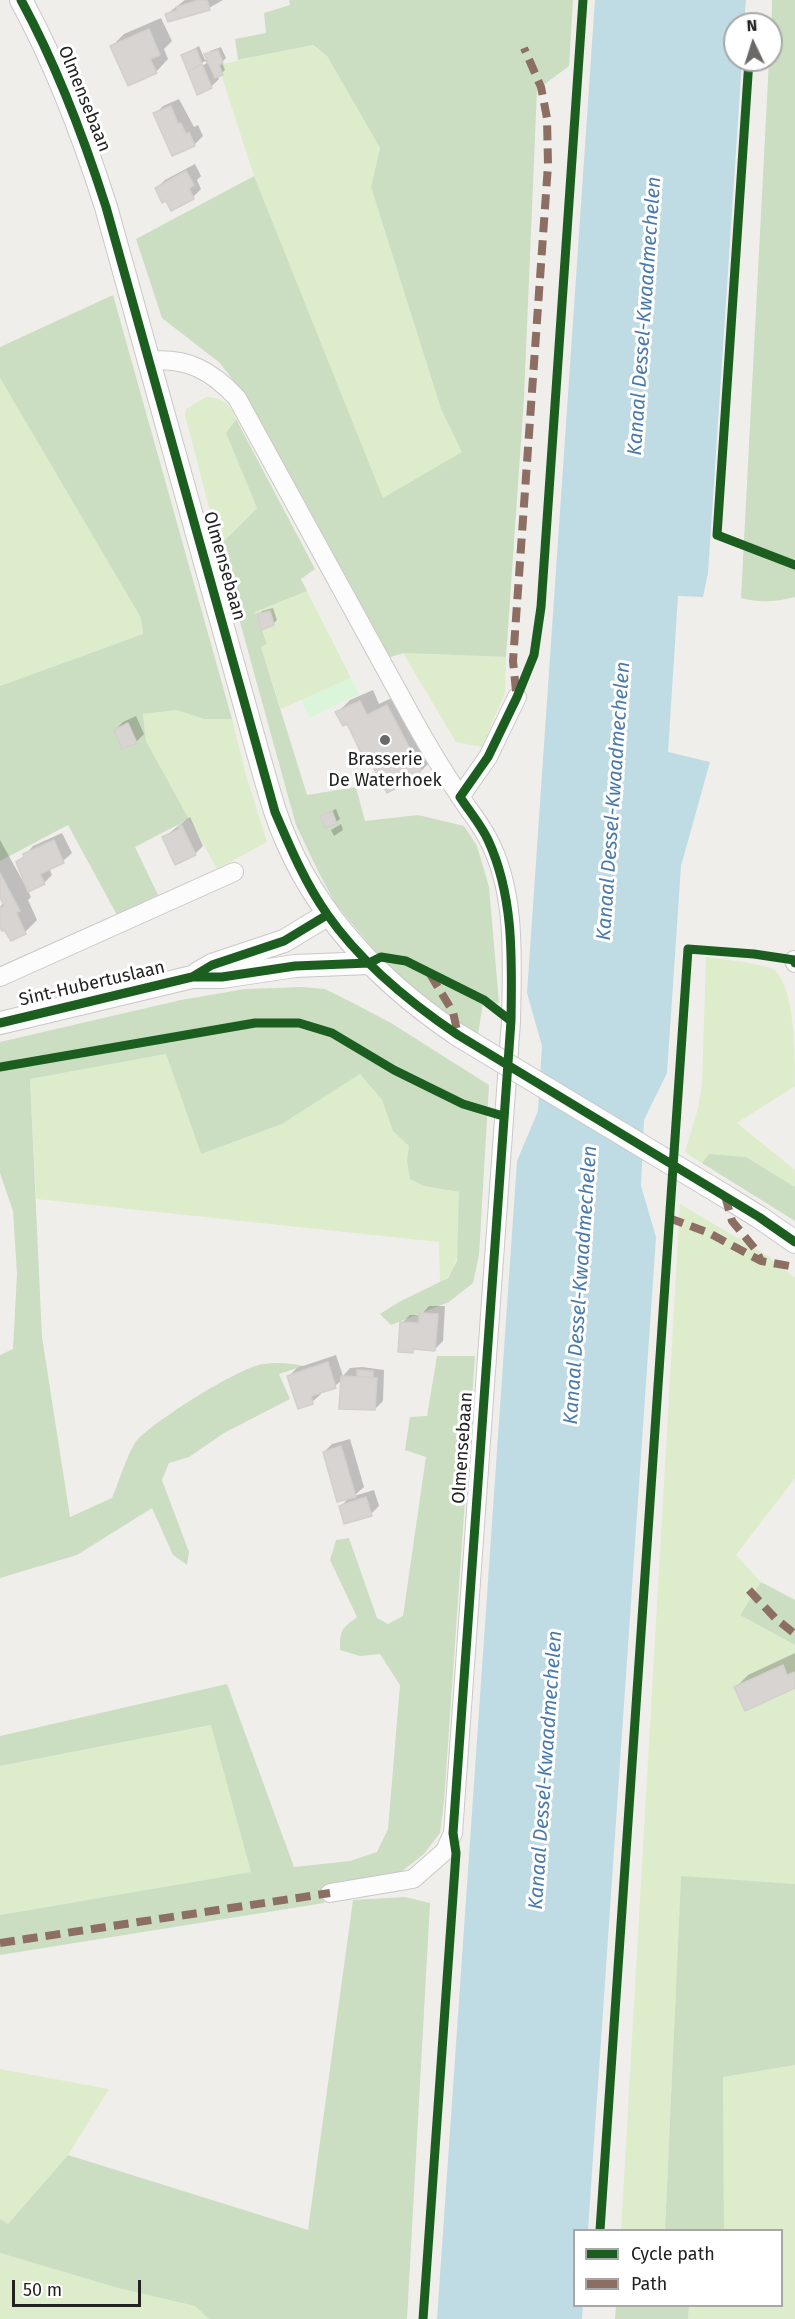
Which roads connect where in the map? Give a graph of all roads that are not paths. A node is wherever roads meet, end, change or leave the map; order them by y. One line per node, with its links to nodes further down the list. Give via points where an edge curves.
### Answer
1 (21, 0): 2 (street, Olmensebaan, via 62,81 86,144)
2 (149, 362): 4 (street, Olmensebaan, via 170,359 195,367 223,383 237,398); 6 (street, Olmensebaan, via 275,812)
3 (517, 697): 4 (street, via 488,757)
4 (460, 798): 12 (street, Olmensebaan, via 487,837 499,867 507,897 512,960 511,1020 453,1833 445,1851 413,1880)
5 (234, 872): 8 (street, Sint-Hubertuslaan)
6 (327, 915): 7 (street, Olmensebaan); 9 (street, Sint-Hubertuslaan, via 284,941 212,965)
7 (369, 963): 9 (street, Sint-Hubertuslaan); 11 (street, Olmensebaan, bridge, via 427,1014 458,1035)
8 (0, 977)
9 (192, 977): 10 (street, Sint-Hubertuslaan)
10 (0, 1023)
11 (795, 1242)
12 (330, 1893)

